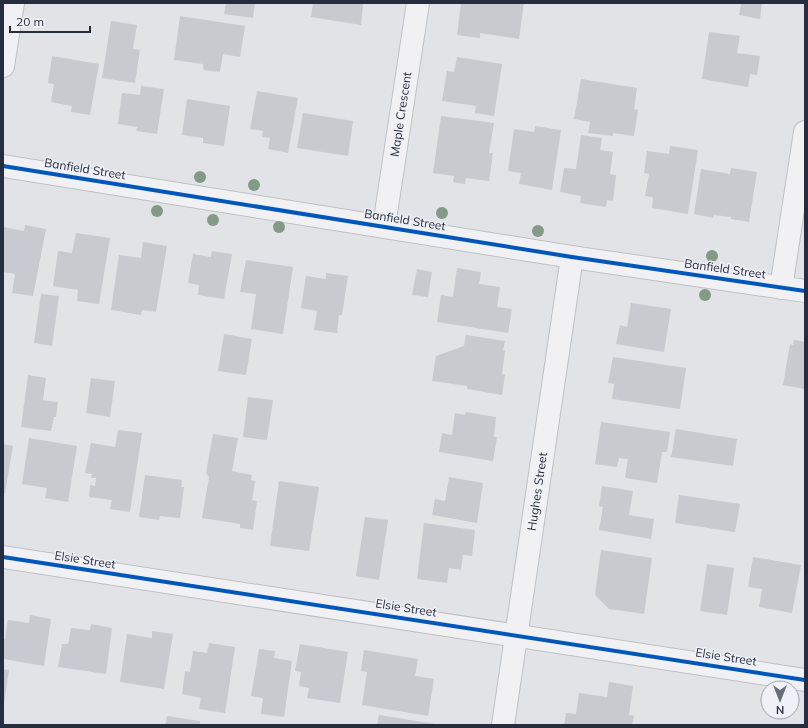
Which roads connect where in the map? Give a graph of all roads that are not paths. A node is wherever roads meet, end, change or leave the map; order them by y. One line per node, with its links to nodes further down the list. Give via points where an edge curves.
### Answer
1 (13, 3): 3 (street)
2 (418, 3): 6 (street, Maple Crescent)
3 (3, 66)
4 (805, 132): 8 (street)
5 (3, 166): 6 (street, Banfield Street)
6 (384, 226): 7 (street, Banfield Street)
7 (572, 258): 8 (street, Banfield Street); 11 (street, Hughes Street)
8 (781, 288): 9 (street, Banfield Street)
9 (805, 291)
10 (3, 557): 11 (street, Elsie Street)
11 (517, 636): 12 (street, Elsie Street); 13 (street, Hughes Street)
12 (805, 680)
13 (503, 725)

